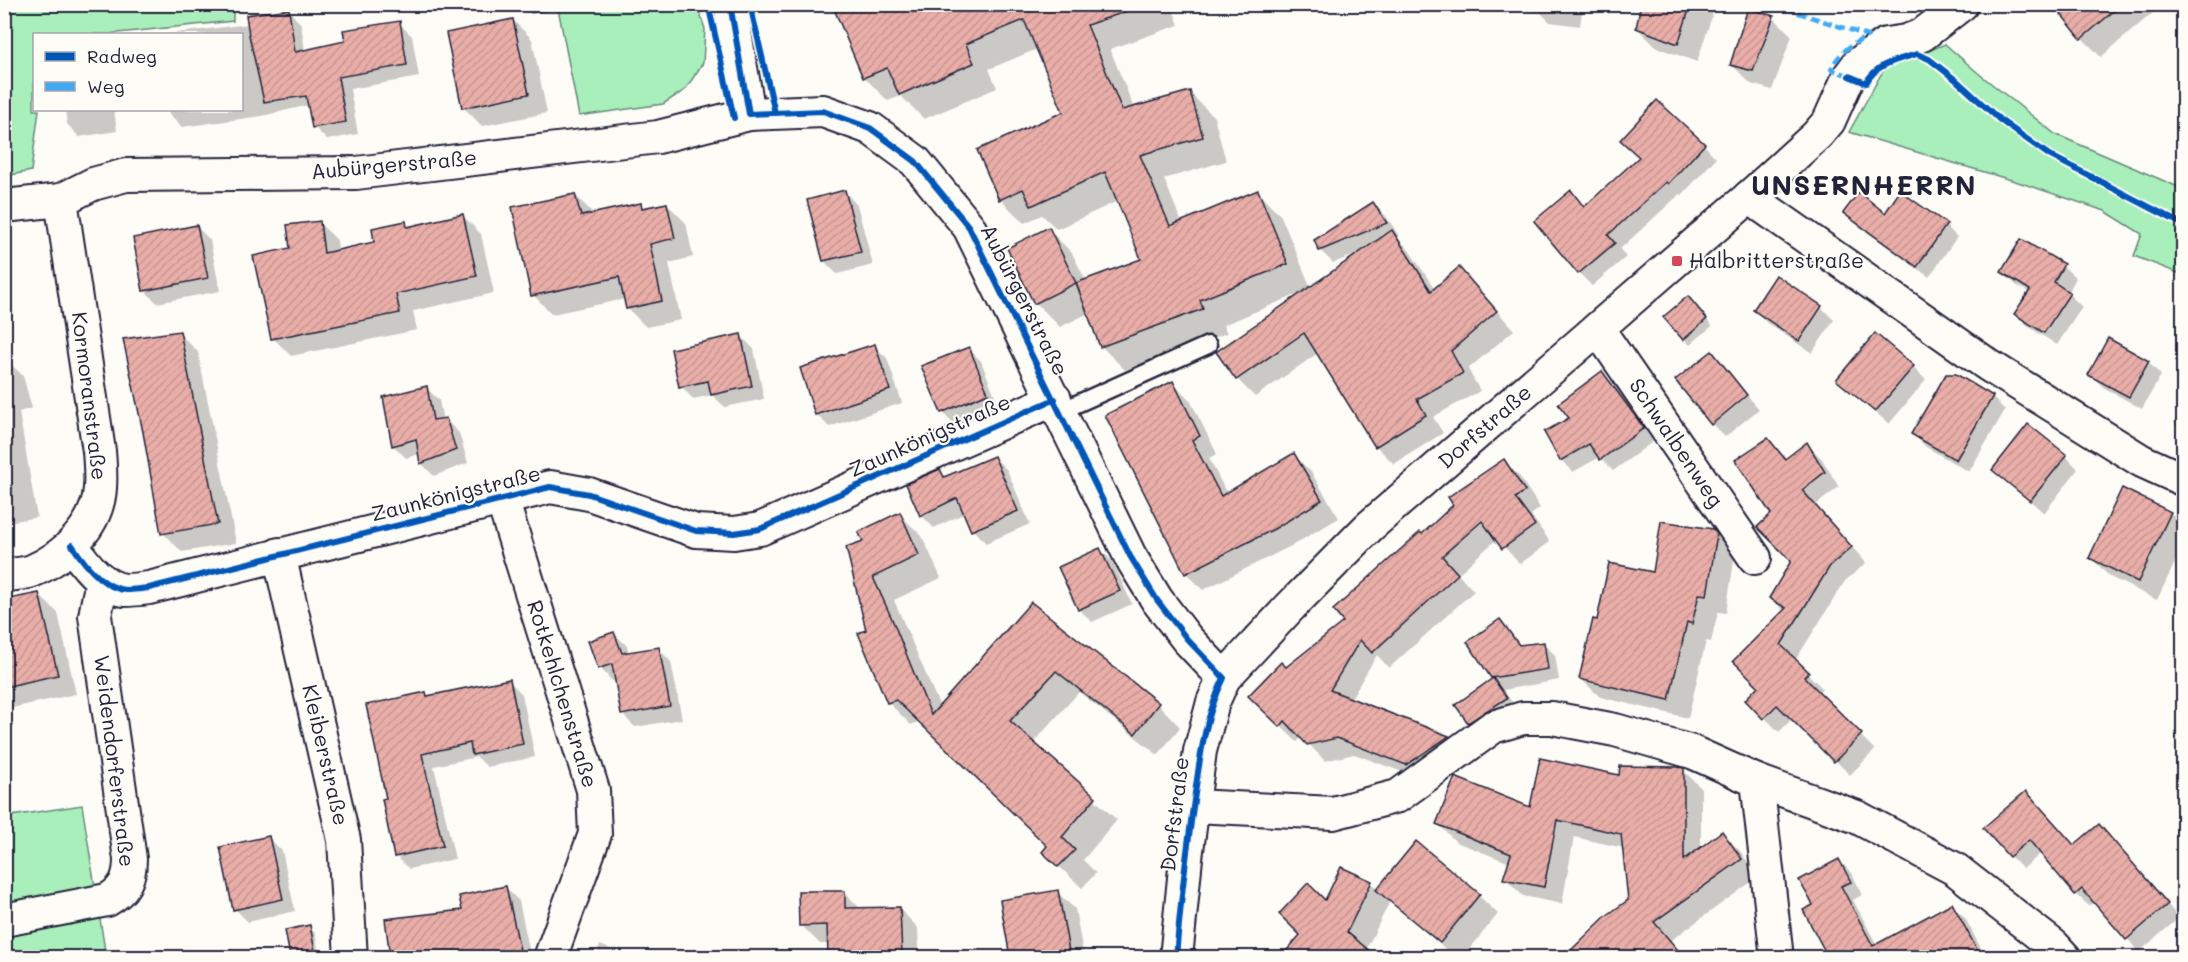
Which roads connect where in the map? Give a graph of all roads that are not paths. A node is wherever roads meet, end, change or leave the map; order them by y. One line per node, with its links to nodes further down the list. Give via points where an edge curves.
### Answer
1 (730, 4): 3 (street)
2 (1962, 4): 4 (street, Dorfstraße, via 1922,34 1886,44 1858,64 1829,121)
3 (749, 114): 5 (street, Aubürgerstraße, via 658,137 356,172 126,175 93,184); 9 (street, Aubürgerstraße, via 823,111 870,128 915,161 969,227)
4 (1749, 197): 7 (street, Dorfstraße); 10 (street, via 1988,365 2142,461)
5 (61, 200): 6 (street, Aubürgerstraße); 12 (street, Kormoranstraße, via 99,451 100,480 90,521)
6 (4, 206)
7 (1598, 329): 14 (street, Schwalbenweg); 17 (street, Dorfstraße, via 1369,527)
8 (1208, 345): 9 (lane)
9 (1058, 405): 11 (street, Zaunkönigstraße, via 760,529 743,532 696,531 590,494 550,487); 17 (street, Aubürgerstraße, via 1135,565 1187,639)
10 (2184, 480)
11 (502, 499): 13 (street, Zaunkönigstraße); 22 (street, Rotkehlchenstraße, via 593,789 596,834)
12 (72, 545): 15 (street, Kormoranstraße, via 30,572); 16 (street, Zaunkönigstraße)
13 (279, 554): 16 (street, Zaunkönigstraße, via 149,588 122,590); 21 (street, Kleiberstraße, via 344,840)
14 (1755, 558)
15 (4, 576)
16 (102, 580): 20 (street, Weidendorferstraße, via 95,616 130,859 128,879 107,900)
17 (1224, 678): 19 (street, Dorfstraße, via 1205,726)
18 (1757, 781): 19 (street, via 1692,752 1615,730 1552,718 1523,718 1493,727 1398,796 1333,813); 24 (street); 25 (street, via 1857,817 1955,869)
19 (1193, 806): 23 (street, Dorfstraße)
20 (4, 920)
21 (351, 957)
22 (550, 957)
23 (1176, 957)
24 (1777, 957)
25 (2066, 957)

